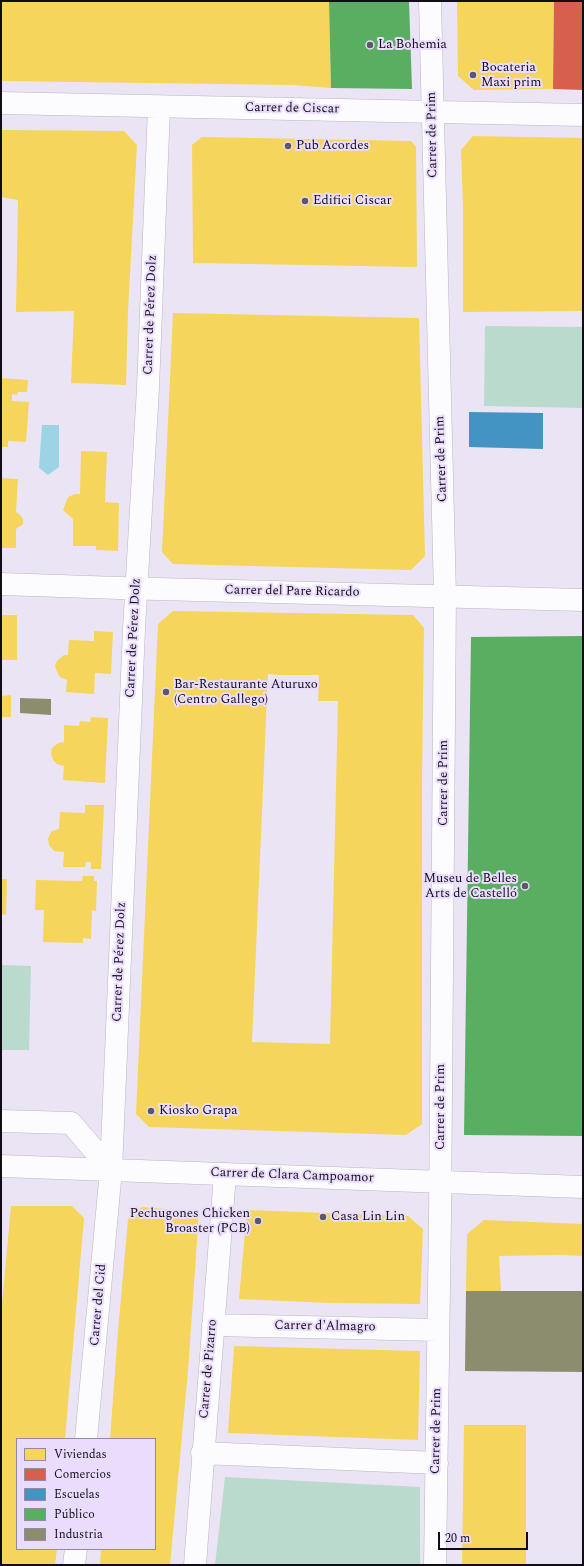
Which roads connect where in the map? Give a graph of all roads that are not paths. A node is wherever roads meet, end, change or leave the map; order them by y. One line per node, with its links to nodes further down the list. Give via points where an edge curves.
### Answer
1 (430, 1): 4 (street, Carrer de Prim)
2 (1, 103): 3 (street, Carrer de Ciscar)
3 (159, 107): 4 (street, Carrer de Ciscar); 7 (street, Carrer de Pérez Dolz, via 148,380)
4 (433, 112): 5 (street, Carrer de Ciscar); 8 (street, Carrer de Prim)
5 (583, 115)
6 (1, 584): 7 (street, Carrer del Pare Ricardo)
7 (136, 589): 8 (street, Carrer del Pare Ricardo); 14 (street, Carrer de Pérez Dolz)
8 (445, 595): 9 (street, Carrer del Pare Ricardo); 16 (street, Carrer de Prim)
9 (583, 600)
10 (1, 1106): 11 (street)
11 (37, 1107)
12 (1, 1121): 14 (street, via 71,1123)
13 (1, 1166): 14 (street, Carrer de Clara Campoamor)
14 (111, 1170): 15 (street, Carrer de Clara Campoamor); 20 (street, Carrer del Cid)
15 (225, 1174): 16 (street, Carrer de Clara Campoamor); 18 (street, Carrer de Pizarro)
16 (440, 1182): 17 (street, Carrer de Clara Campoamor); 19 (street, Carrer de Prim)
17 (583, 1187)
18 (213, 1325): 19 (street, Carrer d'Almagro); 21 (street, Carrer de Pizarro)
19 (438, 1330): 22 (street, Carrer de Prim)
20 (86, 1438)
21 (202, 1453): 22 (street); 25 (street, Carrer de Pizarro)
22 (437, 1463): 26 (street, Carrer de Prim)
23 (76, 1550): 24 (street)
24 (74, 1565)
25 (195, 1565)
26 (435, 1565)

